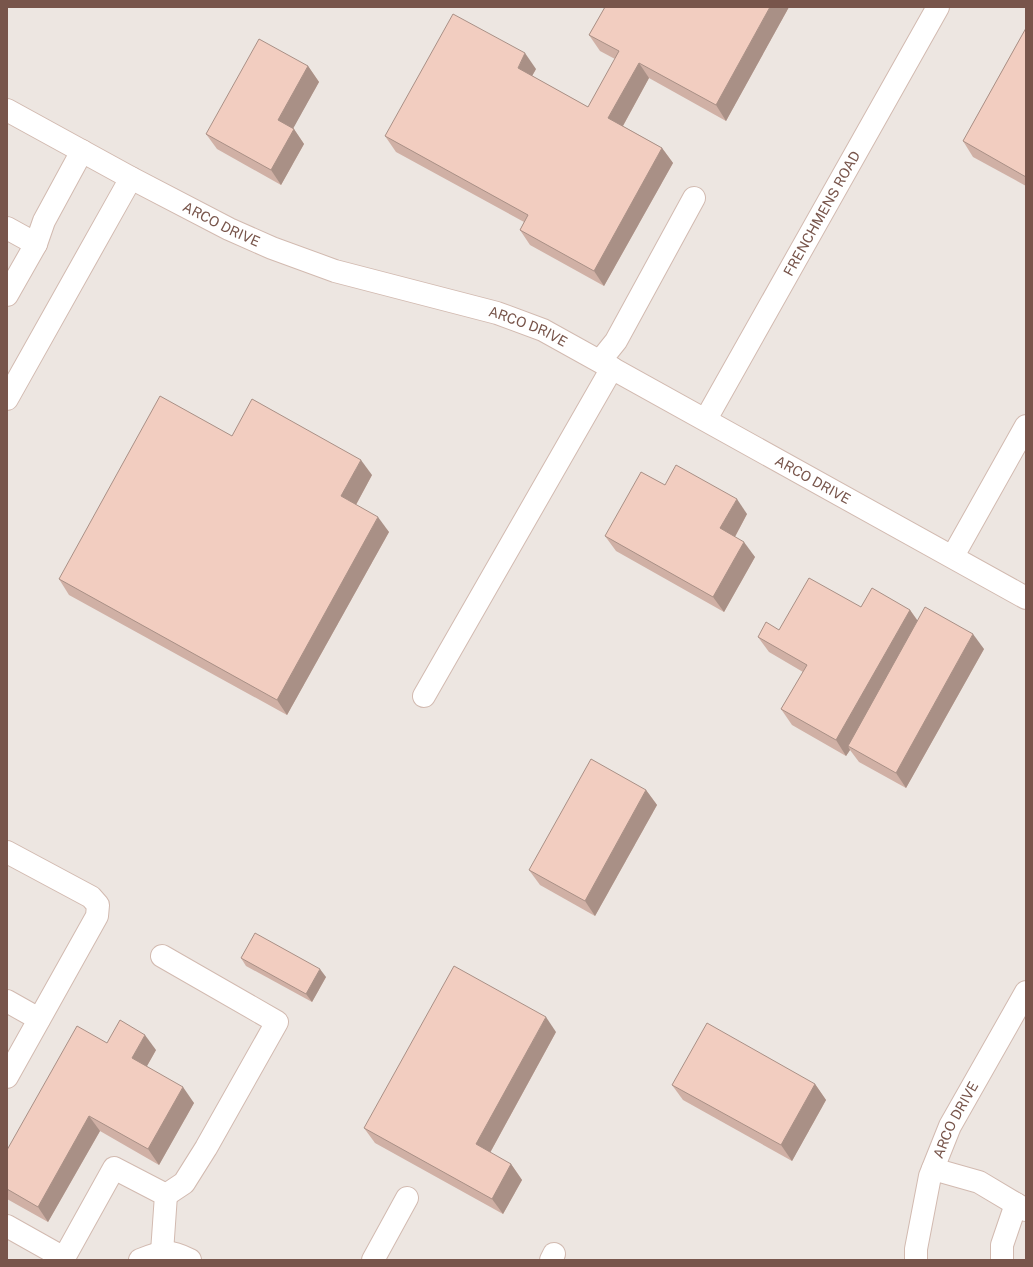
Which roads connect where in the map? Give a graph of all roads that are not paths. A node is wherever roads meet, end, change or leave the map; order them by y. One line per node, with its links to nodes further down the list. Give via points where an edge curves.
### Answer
1 (938, 7): 11 (street, FRENCHMENS ROAD)
2 (7, 110): 3 (street, ARCO DRIVE)
3 (82, 151): 4 (street, ARCO DRIVE); 7 (street, via 44,221)
4 (132, 178): 9 (street, ARCO DRIVE, via 272,248 335,271 497,313 542,330); 10 (street)
5 (694, 198): 9 (street, via 616,341)
6 (7, 228): 7 (street)
7 (36, 244): 8 (street)
8 (7, 295)
9 (606, 365): 11 (street, ARCO DRIVE); 15 (street)
10 (7, 399)
11 (706, 419): 13 (street, ARCO DRIVE)
12 (1026, 426): 13 (street)
13 (953, 556): 14 (street, ARCO DRIVE)
14 (1026, 598)
15 (424, 696)
16 (7, 852): 20 (street, via 90,897 98,905 97,916)
17 (162, 956): 23 (street, via 277,1022 202,1154 184,1182)
18 (7, 1001): 20 (street)
19 (1023, 1004): 22 (street, ARCO DRIVE, via 950,1126)
20 (39, 1019): 21 (street)
21 (7, 1078)
22 (933, 1169): 25 (street, via 979,1182); 31 (street, ARCO DRIVE, via 917,1242)
23 (166, 1195): 26 (street, via 114,1168 64,1258); 27 (street)
24 (407, 1198): 30 (street)
25 (1021, 1207): 32 (street, via 1002,1245)
26 (7, 1226)
27 (162, 1252): 28 (street); 29 (street, via 176,1252)
28 (140, 1260)
29 (190, 1260)
30 (373, 1260)
31 (916, 1260)
32 (1002, 1260)

